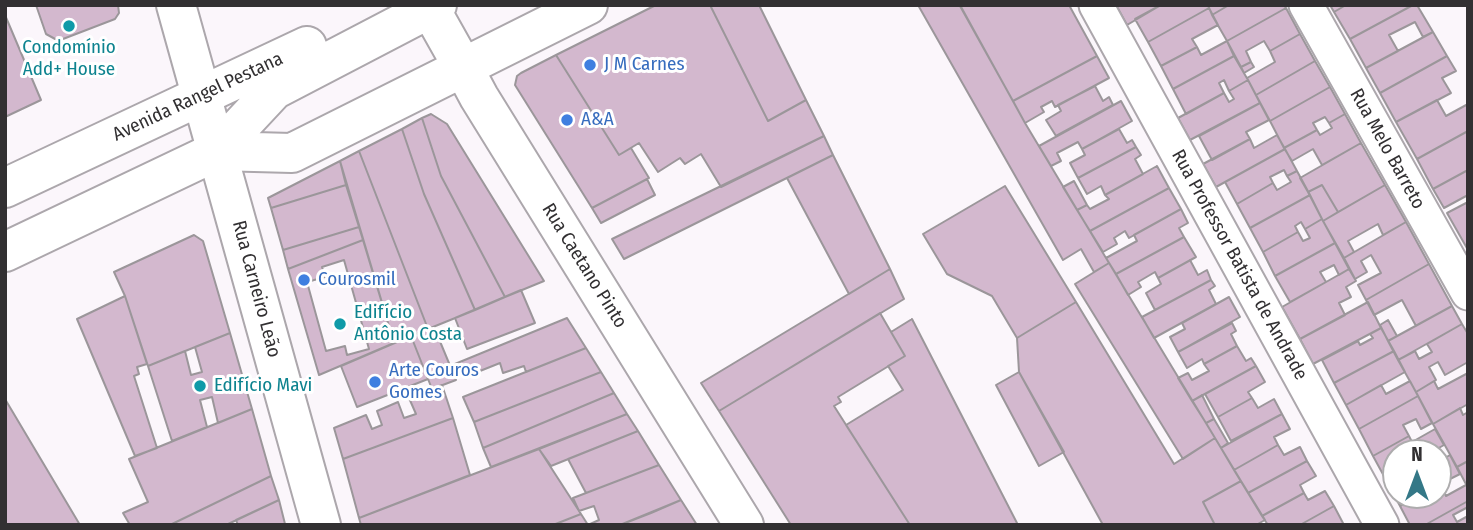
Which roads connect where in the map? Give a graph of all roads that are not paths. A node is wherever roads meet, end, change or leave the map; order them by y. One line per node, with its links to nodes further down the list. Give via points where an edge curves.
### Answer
1 (176, 5): 9 (main road, Rua Carneiro Leão)
2 (392, 5): 9 (main road, Avenida Rangel Pestana)
3 (588, 5): 7 (main road, Avenida Rangel Pestana)
4 (1096, 5): 16 (street, Rua Professor Batista de Andrade)
5 (1306, 5): 13 (street, Rua Melo Barreto)
6 (432, 6): 7 (main road, Rua Caetano Pinto); 8 (main road, Avenida Rangel Pestana)
7 (464, 69): 10 (main road, Avenida Rangel Pestana, via 292,153); 15 (main road, Rua Caetano Pinto)
8 (274, 90): 9 (main road, via 217,104); 10 (main road, Avenida Rangel Pestana)
9 (201, 95): 10 (main road, Rua Carneiro Leão); 11 (main road, Avenida Rangel Pestana)
10 (217, 151): 12 (main road, Avenida Rangel Pestana); 14 (main road, Rua Carneiro Leão)
11 (5, 188)
12 (5, 252)
13 (1468, 293)
14 (321, 525)
15 (744, 525)
16 (1382, 525)

